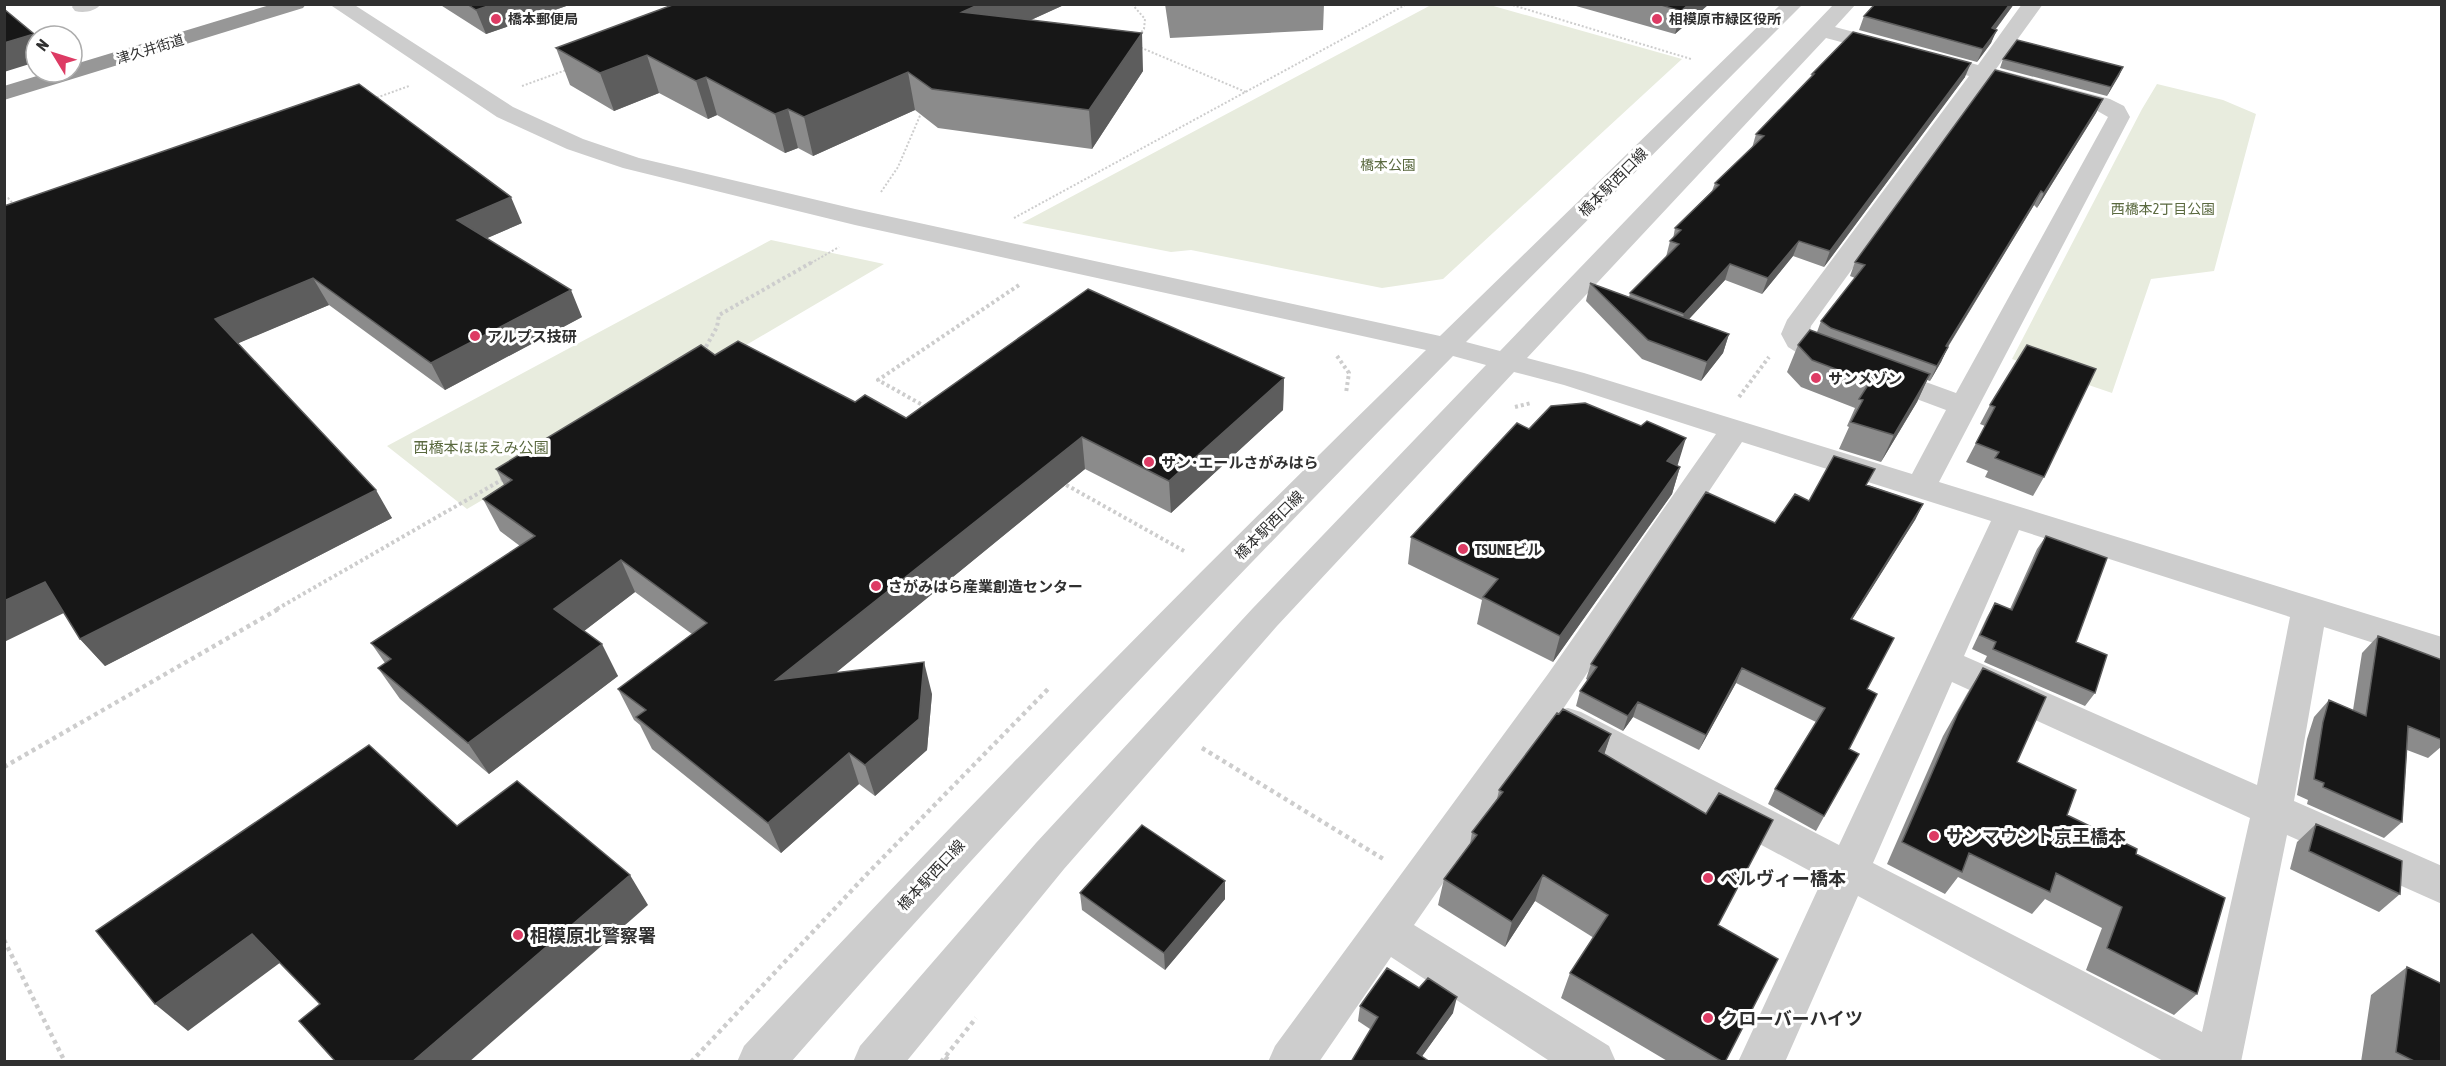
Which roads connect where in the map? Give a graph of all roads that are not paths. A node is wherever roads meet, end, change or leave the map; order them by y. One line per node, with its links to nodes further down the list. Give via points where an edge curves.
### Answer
1 (296, 4): 8 (highway, 津久井街道)
2 (339, 4): 9 (street, via 505,112 575,144 631,163 855,217)
3 (1793, 4): 9 (street, 橋本駅西口線)
4 (1846, 4): 6 (street)
5 (2032, 4): 7 (street)
6 (1821, 30): 7 (street); 10 (street)
7 (1982, 72): 11 (street, via 2102,104 2119,117); 11 (street, via 1797,326 1795,334 1798,341 1814,351)
8 (4, 93)
9 (1446, 346): 10 (street); 23 (street, 橋本駅西口線, via 986,815)
10 (1506, 362): 12 (street); 24 (street, via 1265,617 1082,820)
11 (1964, 406): 13 (street)
12 (1734, 418): 13 (street); 18 (street)
13 (1919, 489): 14 (street)
14 (2009, 517): 15 (street); 17 (street)
15 (2309, 610): 16 (street); 19 (street)
16 (2442, 651)
17 (1943, 662): 19 (street); 20 (street)
18 (1543, 709): 20 (street); 22 (street)
19 (2272, 811): 21 (street); 29 (street)
20 (1848, 872): 27 (street); 28 (street)
21 (2442, 886)
22 (1385, 930): 25 (street); 26 (street)
23 (760, 1062)
24 (876, 1062)
25 (1291, 1062)
26 (1593, 1062)
27 (1761, 1062)
28 (2212, 1062)
29 (2218, 1062)

